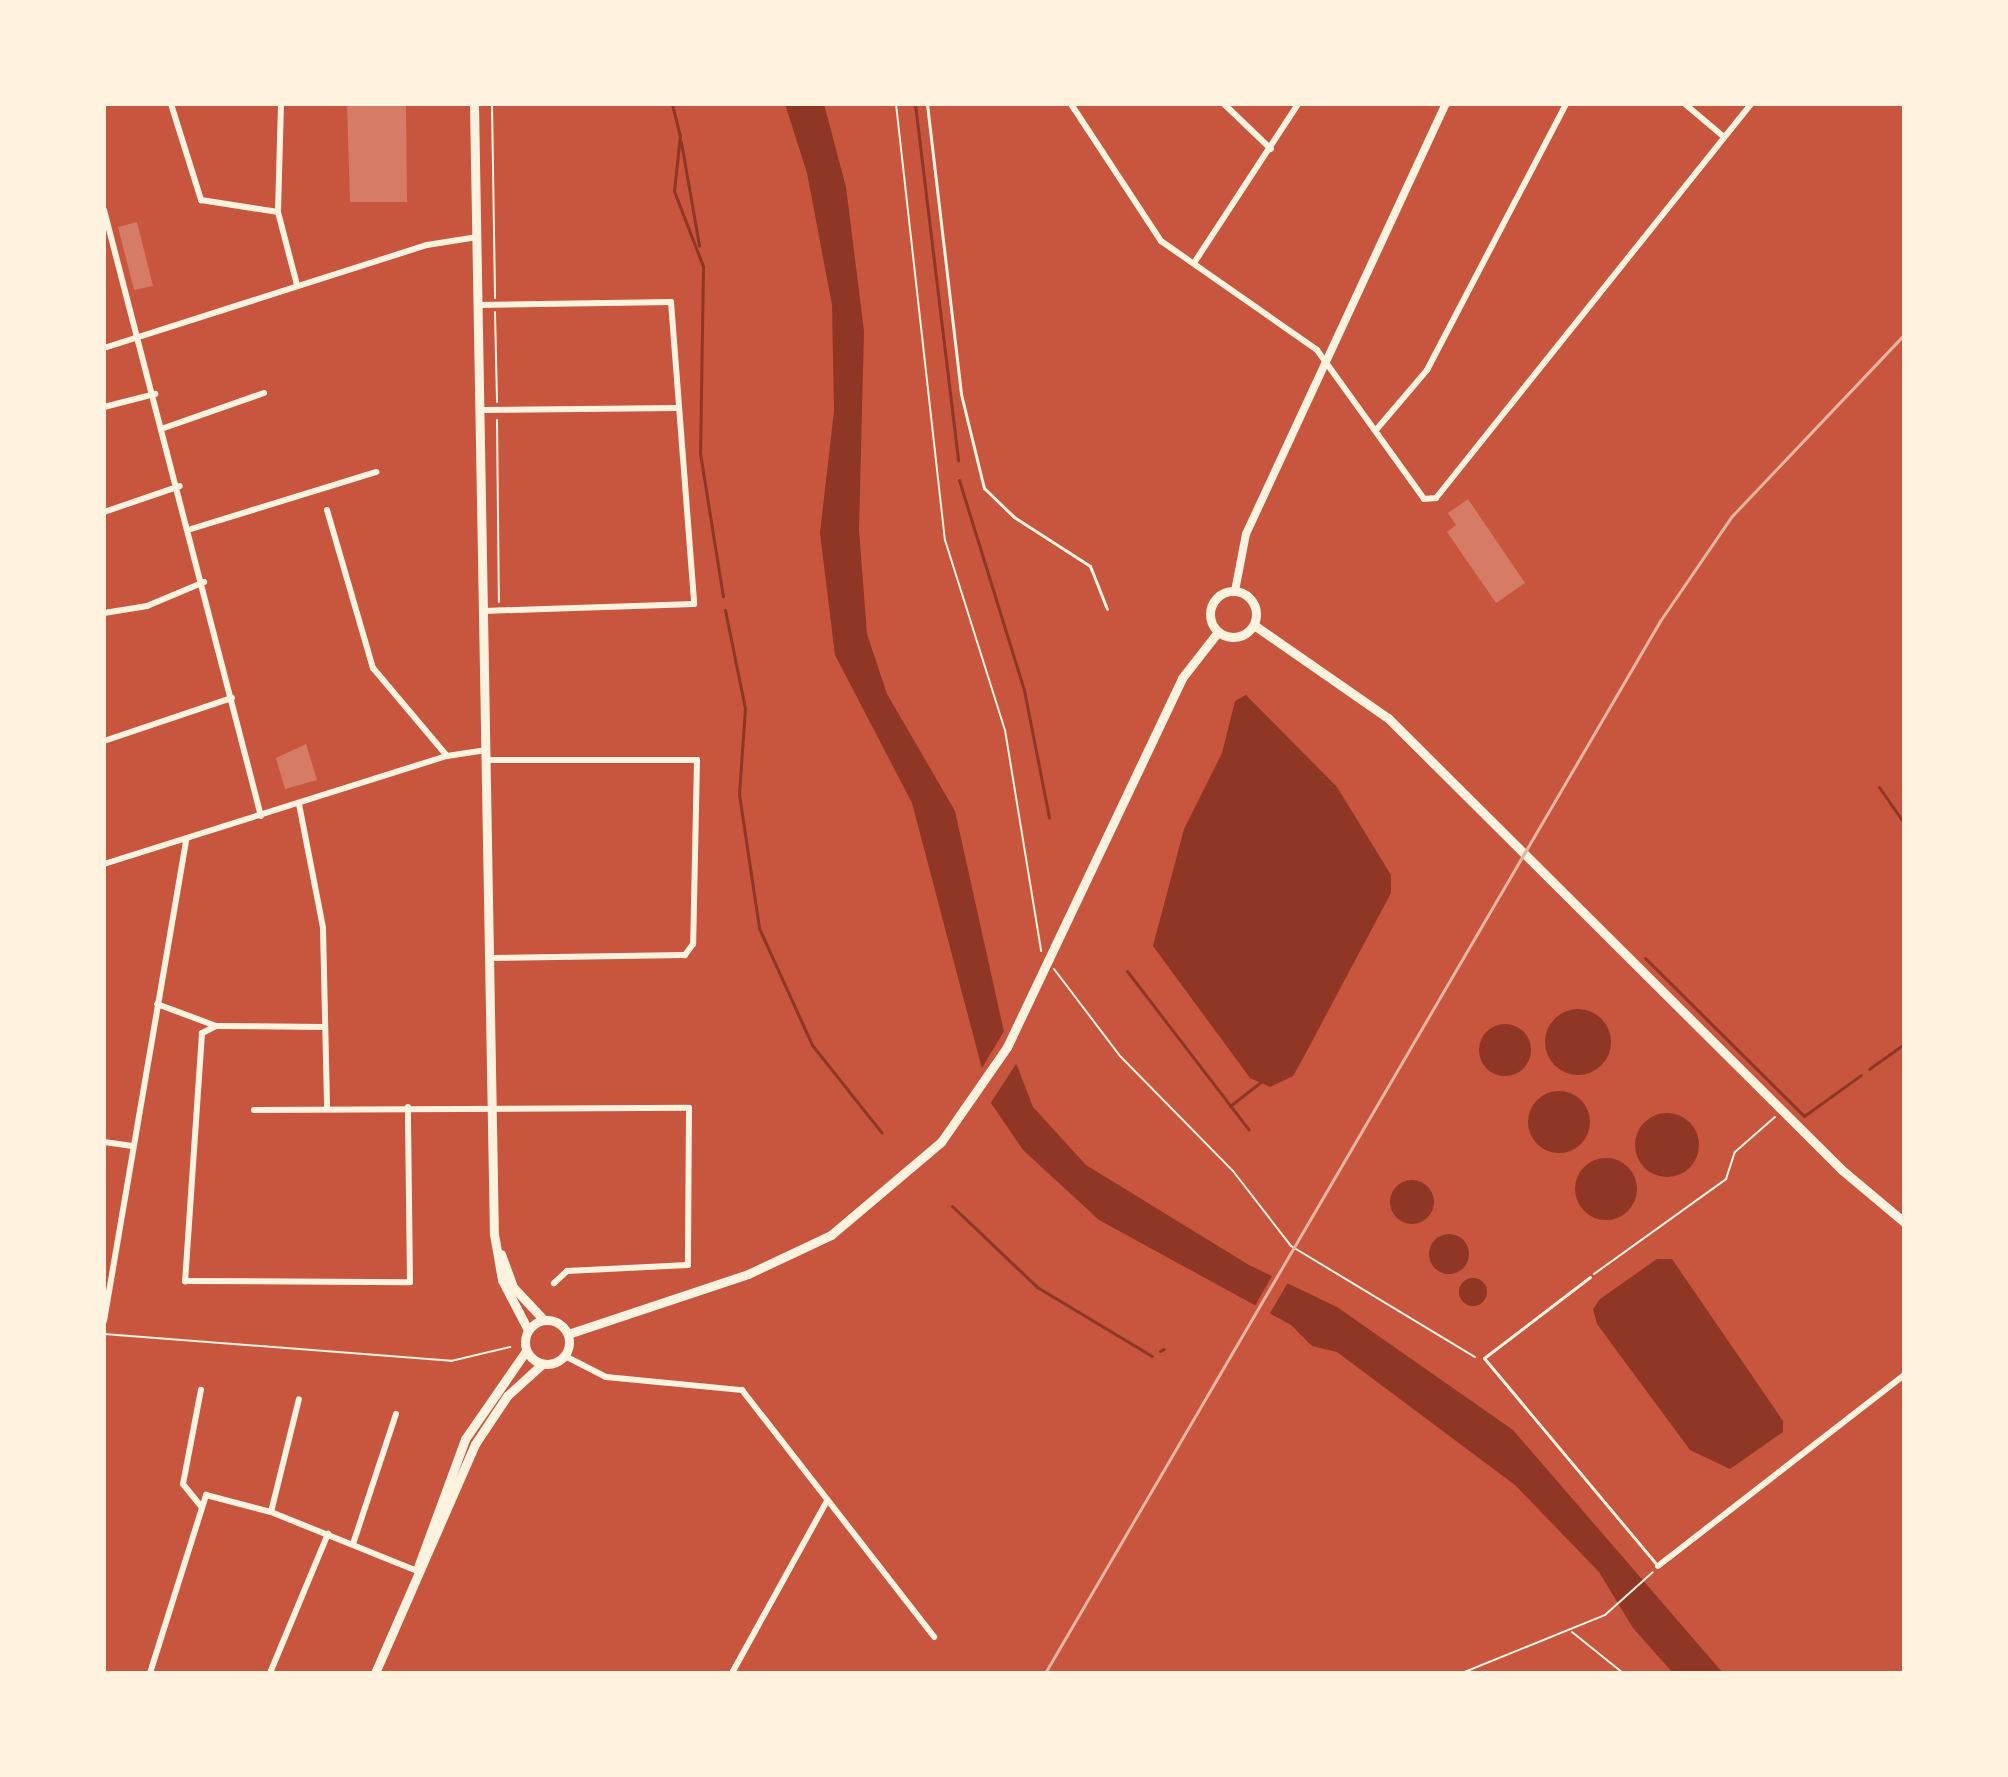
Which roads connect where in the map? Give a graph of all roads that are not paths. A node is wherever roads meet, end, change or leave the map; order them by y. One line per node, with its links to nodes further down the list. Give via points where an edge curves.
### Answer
1 (171, 104): 15 (street, via 201,200)
2 (281, 104): 15 (street)
3 (474, 104): 16 (main road)
4 (927, 104): 37 (lane, via 961,394 984,488 1014,517 1090,566)
5 (1071, 104): 17 (street, via 1161,241)
6 (1224, 104): 13 (street)
7 (1298, 104): 13 (street)
8 (1446, 104): 22 (main road)
9 (1566, 104): 29 (street, via 1427,370)
10 (1685, 104): 12 (street)
11 (1751, 104): 12 (street)
12 (1724, 137): 29 (street, via 1436,498 1424,499)
13 (1271, 149): 17 (street)
14 (104, 210): 20 (street)
15 (278, 212): 18 (street)
16 (477, 237): 18 (street); 19 (main road)
17 (1194, 263): 22 (street)
18 (297, 285): 20 (street)
19 (478, 305): 26 (street, via 671,302); 27 (main road)
20 (139, 338): 21 (street); 24 (street)
21 (104, 348)
22 (1326, 359): 29 (street); 36 (main road, via 1246,534)
23 (264, 393): 28 (street)
24 (155, 394): 25 (street); 28 (street)
25 (104, 407)
26 (678, 408): 27 (street); 38 (street, via 694,604)
27 (480, 410): 38 (main road)
28 (164, 428): 31 (street)
29 (1376, 430)
30 (376, 472): 34 (street)
31 (180, 486): 33 (street); 34 (street)
32 (327, 510): 45 (street, via 373,668)
33 (104, 512)
34 (191, 529): 35 (street)
35 (204, 582): 39 (street, via 147,606); 42 (street)
36 (1235, 591): 40 (main road, via 1255,606); 41 (main road, via 1211,605)
37 (1107, 609)
38 (484, 611): 44 (main road)
39 (104, 613)
40 (1254, 625): 41 (main road, via 1235,637); 61 (main road, via 1388,718 1782,1110)
41 (1218, 632): 67 (main road, via 1182,678 1007,1047 941,1142 831,1235 748,1274)
42 (232, 698): 43 (street); 47 (street)
43 (104, 741)
44 (487, 755): 45 (street); 50 (main road); 50 (street, via 697,760 693,944 685,955)
45 (447, 756): 46 (street)
46 (299, 804): 47 (street); 53 (street, via 318,886)
47 (261, 816): 48 (street)
48 (186, 840): 49 (street); 51 (street)
49 (104, 864)
50 (491, 958): 56 (main road)
51 (157, 1004): 52 (street); 59 (street)
52 (216, 1026): 53 (street); 54 (street, via 202,1033 185,1281 410,1282)
53 (325, 1027): 55 (street)
54 (408, 1107): 55 (street); 56 (street)
55 (327, 1108): 57 (street)
56 (494, 1108): 60 (main road); 63 (street, via 689,1108 688,1265 567,1271)
57 (254, 1110)
58 (104, 1142): 59 (street)
59 (131, 1146): 65 (street)
60 (496, 1209): 64 (main road, via 506,1272); 66 (main road, via 498,1268)
61 (1904, 1222)
62 (1590, 1277): 80 (lane, via 1484,1358)
63 (554, 1283)
64 (544, 1320): 66 (main road); 67 (main road)
65 (104, 1321)
66 (528, 1330): 68 (main road)
67 (568, 1334): 69 (main road)
68 (526, 1351): 70 (main road); 81 (main road, via 465,1439 420,1545)
69 (565, 1356): 70 (main road); 75 (street, via 606,1377 742,1390)
70 (542, 1364): 81 (main road, via 486,1425)
71 (1904, 1375): 80 (street)
72 (201, 1390): 76 (street, via 183,1484)
73 (299, 1399): 77 (street)
74 (396, 1414): 79 (street)
75 (827, 1501): 82 (street); 86 (street)
76 (200, 1505): 77 (street, via 206,1495); 83 (street)
77 (271, 1512): 78 (street)
78 (328, 1534): 79 (street); 84 (street)
79 (353, 1544): 81 (street)
80 (1658, 1566)
81 (417, 1571): 85 (main road)
82 (934, 1637)
83 (150, 1673)
84 (270, 1673)
85 (375, 1673)
86 (732, 1673)

